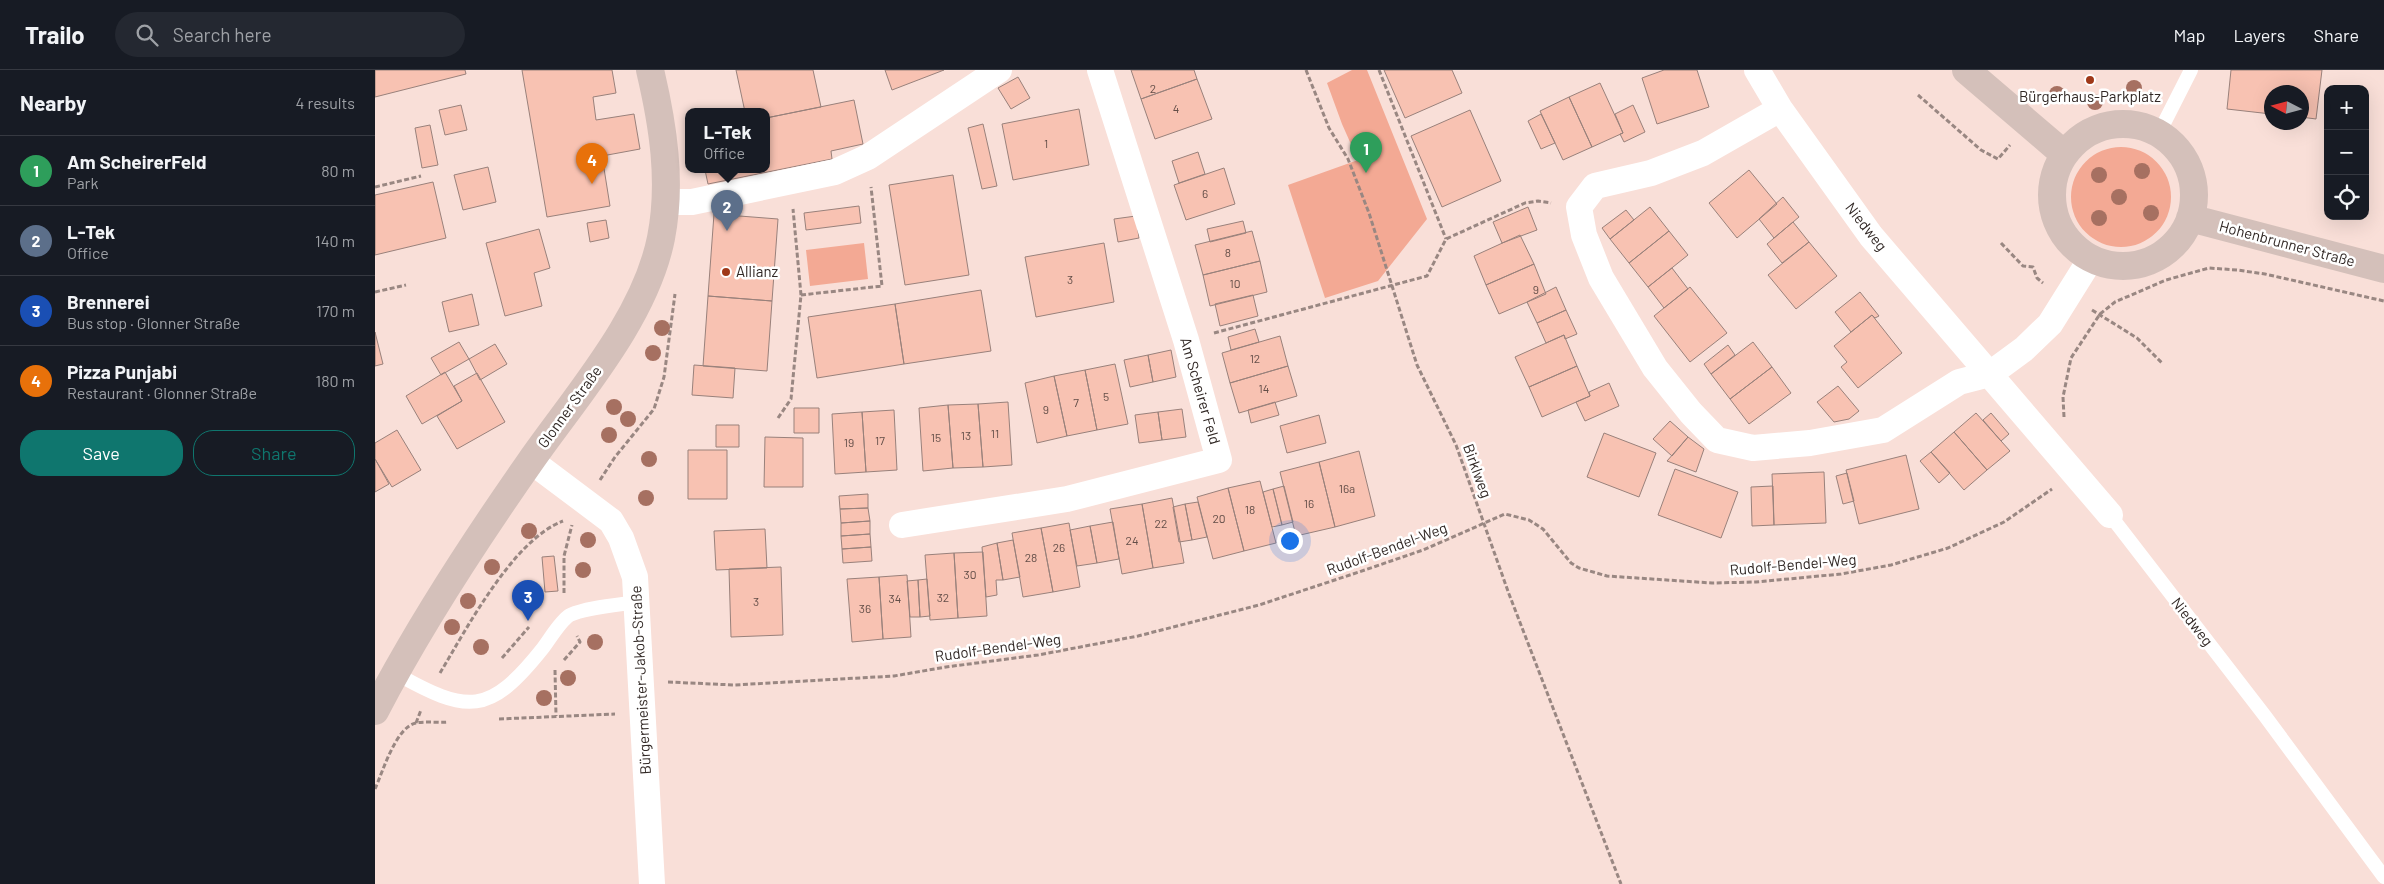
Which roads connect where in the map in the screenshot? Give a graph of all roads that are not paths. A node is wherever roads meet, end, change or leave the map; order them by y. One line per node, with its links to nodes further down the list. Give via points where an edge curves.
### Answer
1 (650, 70): 10 (main road, Glonner Straße, via 664,142)
2 (999, 70): 10 (street, via 868,157 835,172 692,202)
3 (1100, 70): 17 (street, Am Scheirer Feld, via 1186,340 1219,460 1067,499)
4 (1757, 70): 7 (street, Niedweg)
5 (1966, 70): 9 (main road)
6 (2191, 70): 8 (lane)
7 (1780, 109): 14 (street, Niedweg, via 1871,236); 14 (street, via 1703,153 1651,173 1595,186 1579,207 1584,236 1601,278 1655,368 1717,440 1753,448 1810,443 1883,430 1959,382)
8 (2159, 133): 9 (main road, via 2139,125 2097,128 2079,138); 11 (main road, via 2174,145 2192,180 2194,199)
9 (2064, 154): 12 (main road, via 2052,182 2053,213 2066,240)
10 (665, 202): 15 (main road, Glonner Straße, via 661,238 640,297 590,380)
11 (2190, 218): 12 (main road, via 2175,245 2150,262 2120,267); 13 (main road, Hohenbrunner Straße)
12 (2091, 260): 14 (street, via 2050,324 2024,349)
13 (2384, 269)
14 (1990, 374): 16 (street, Niedweg)
15 (531, 461): 18 (street, Bürgermeister-Jakob-Straße, via 611,521 635,577); 19 (main road, Glonner Straße, via 435,604)
16 (2110, 516): 21 (lane, Niedweg, via 2265,716)
17 (902, 524)
18 (637, 602): 19 (lane, via 569,616 535,658 498,695 473,703 447,699); 22 (street, Bürgermeister-Jakob-Straße)
19 (395, 673): 20 (main road, Glonner Straße)
20 (375, 711)
21 (2384, 877)
22 (653, 884)

